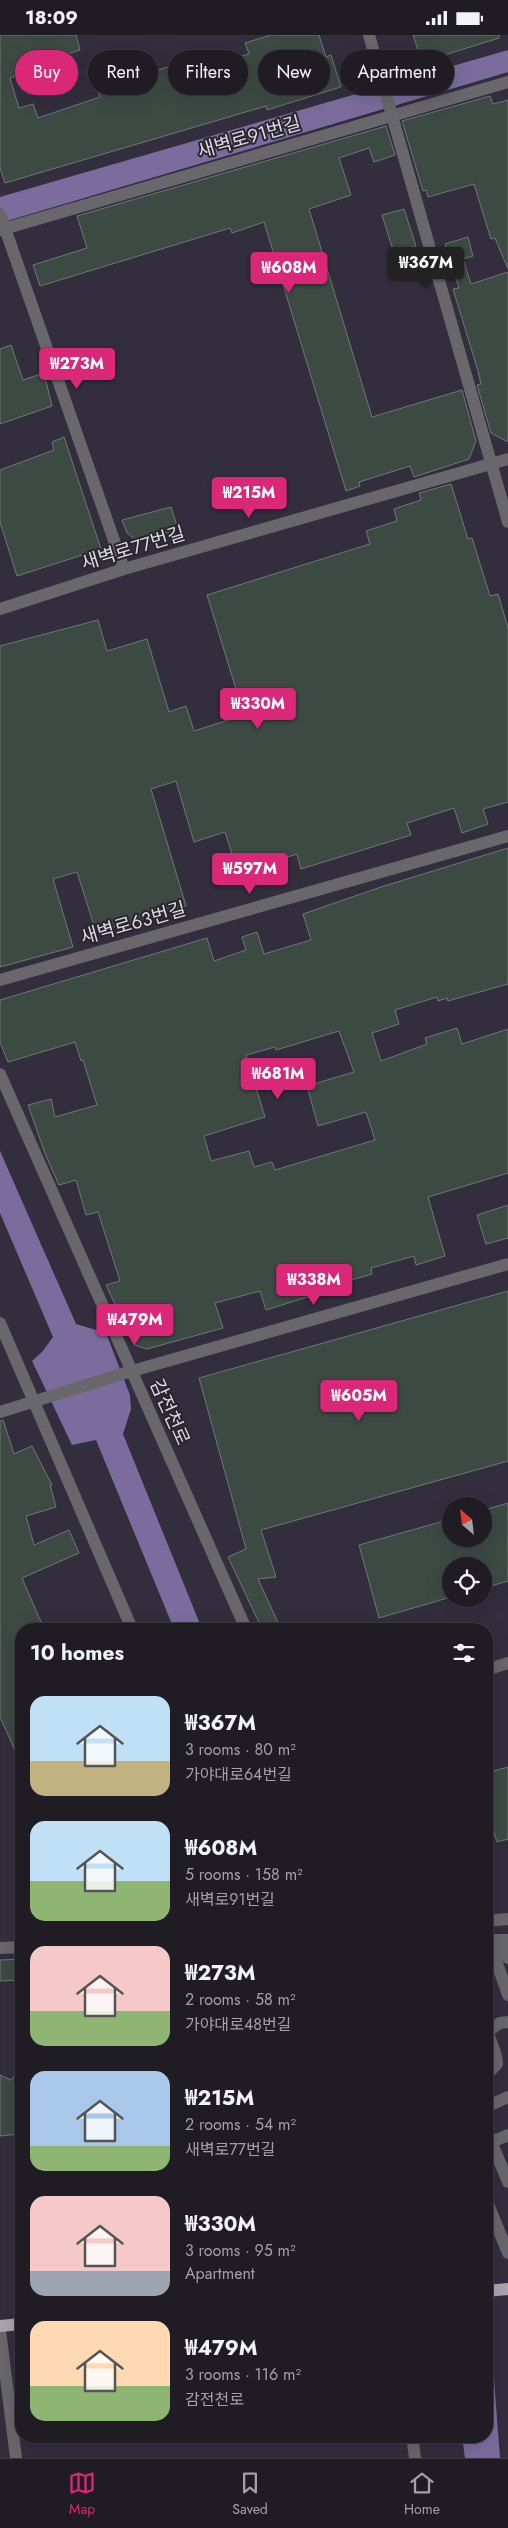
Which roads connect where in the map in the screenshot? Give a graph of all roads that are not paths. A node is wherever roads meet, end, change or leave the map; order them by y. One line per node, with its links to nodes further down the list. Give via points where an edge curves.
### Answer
1 (369, 35): 3 (street)
2 (508, 82): 3 (street, 새벽로91번길)
3 (391, 113): 5 (street, 새벽로91번길); 7 (street)
4 (0, 214): 5 (street)
5 (4, 228): 9 (street)
6 (508, 459): 7 (street, 새벽로77번길)
7 (490, 463): 8 (street); 9 (street, 새벽로77번길)
8 (508, 523)
9 (124, 569): 10 (street, 새벽로77번길)
10 (0, 609)
11 (508, 836): 12 (street, 새벽로63번길)
12 (0, 981)
13 (0, 1074): 16 (street, 감전천로)
14 (508, 1265): 16 (street)
15 (0, 1323): 17 (street)
16 (129, 1373): 17 (street); 20 (street, 감전천로)
17 (38, 1401): 18 (street); 19 (street)
18 (0, 1412)
19 (130, 1623)
20 (243, 1623)
21 (508, 1663): 22 (street)
22 (493, 1668)
23 (508, 1919): 24 (street)
24 (493, 1920)
25 (496, 1940): 28 (street)
26 (15, 1947): 27 (street)
27 (0, 1948)
28 (497, 1959): 29 (street)
29 (508, 1995)
30 (508, 2022): 31 (street)
31 (493, 2028)
32 (493, 2046): 33 (street, via 497,2052 497,2064)
33 (493, 2068)
34 (508, 2097): 35 (street)
35 (493, 2104)
36 (508, 2135): 37 (street)
37 (493, 2142)
38 (493, 2144): 39 (street)
39 (508, 2182)
40 (493, 2216): 41 (street)
41 (508, 2253)
42 (508, 2289): 43 (main road)
43 (493, 2290)
44 (15, 2325): 45 (main road)
45 (0, 2326)
46 (0, 2330): 48 (street)
47 (413, 2443): 49 (street)
48 (16, 2458)
49 (415, 2458)

